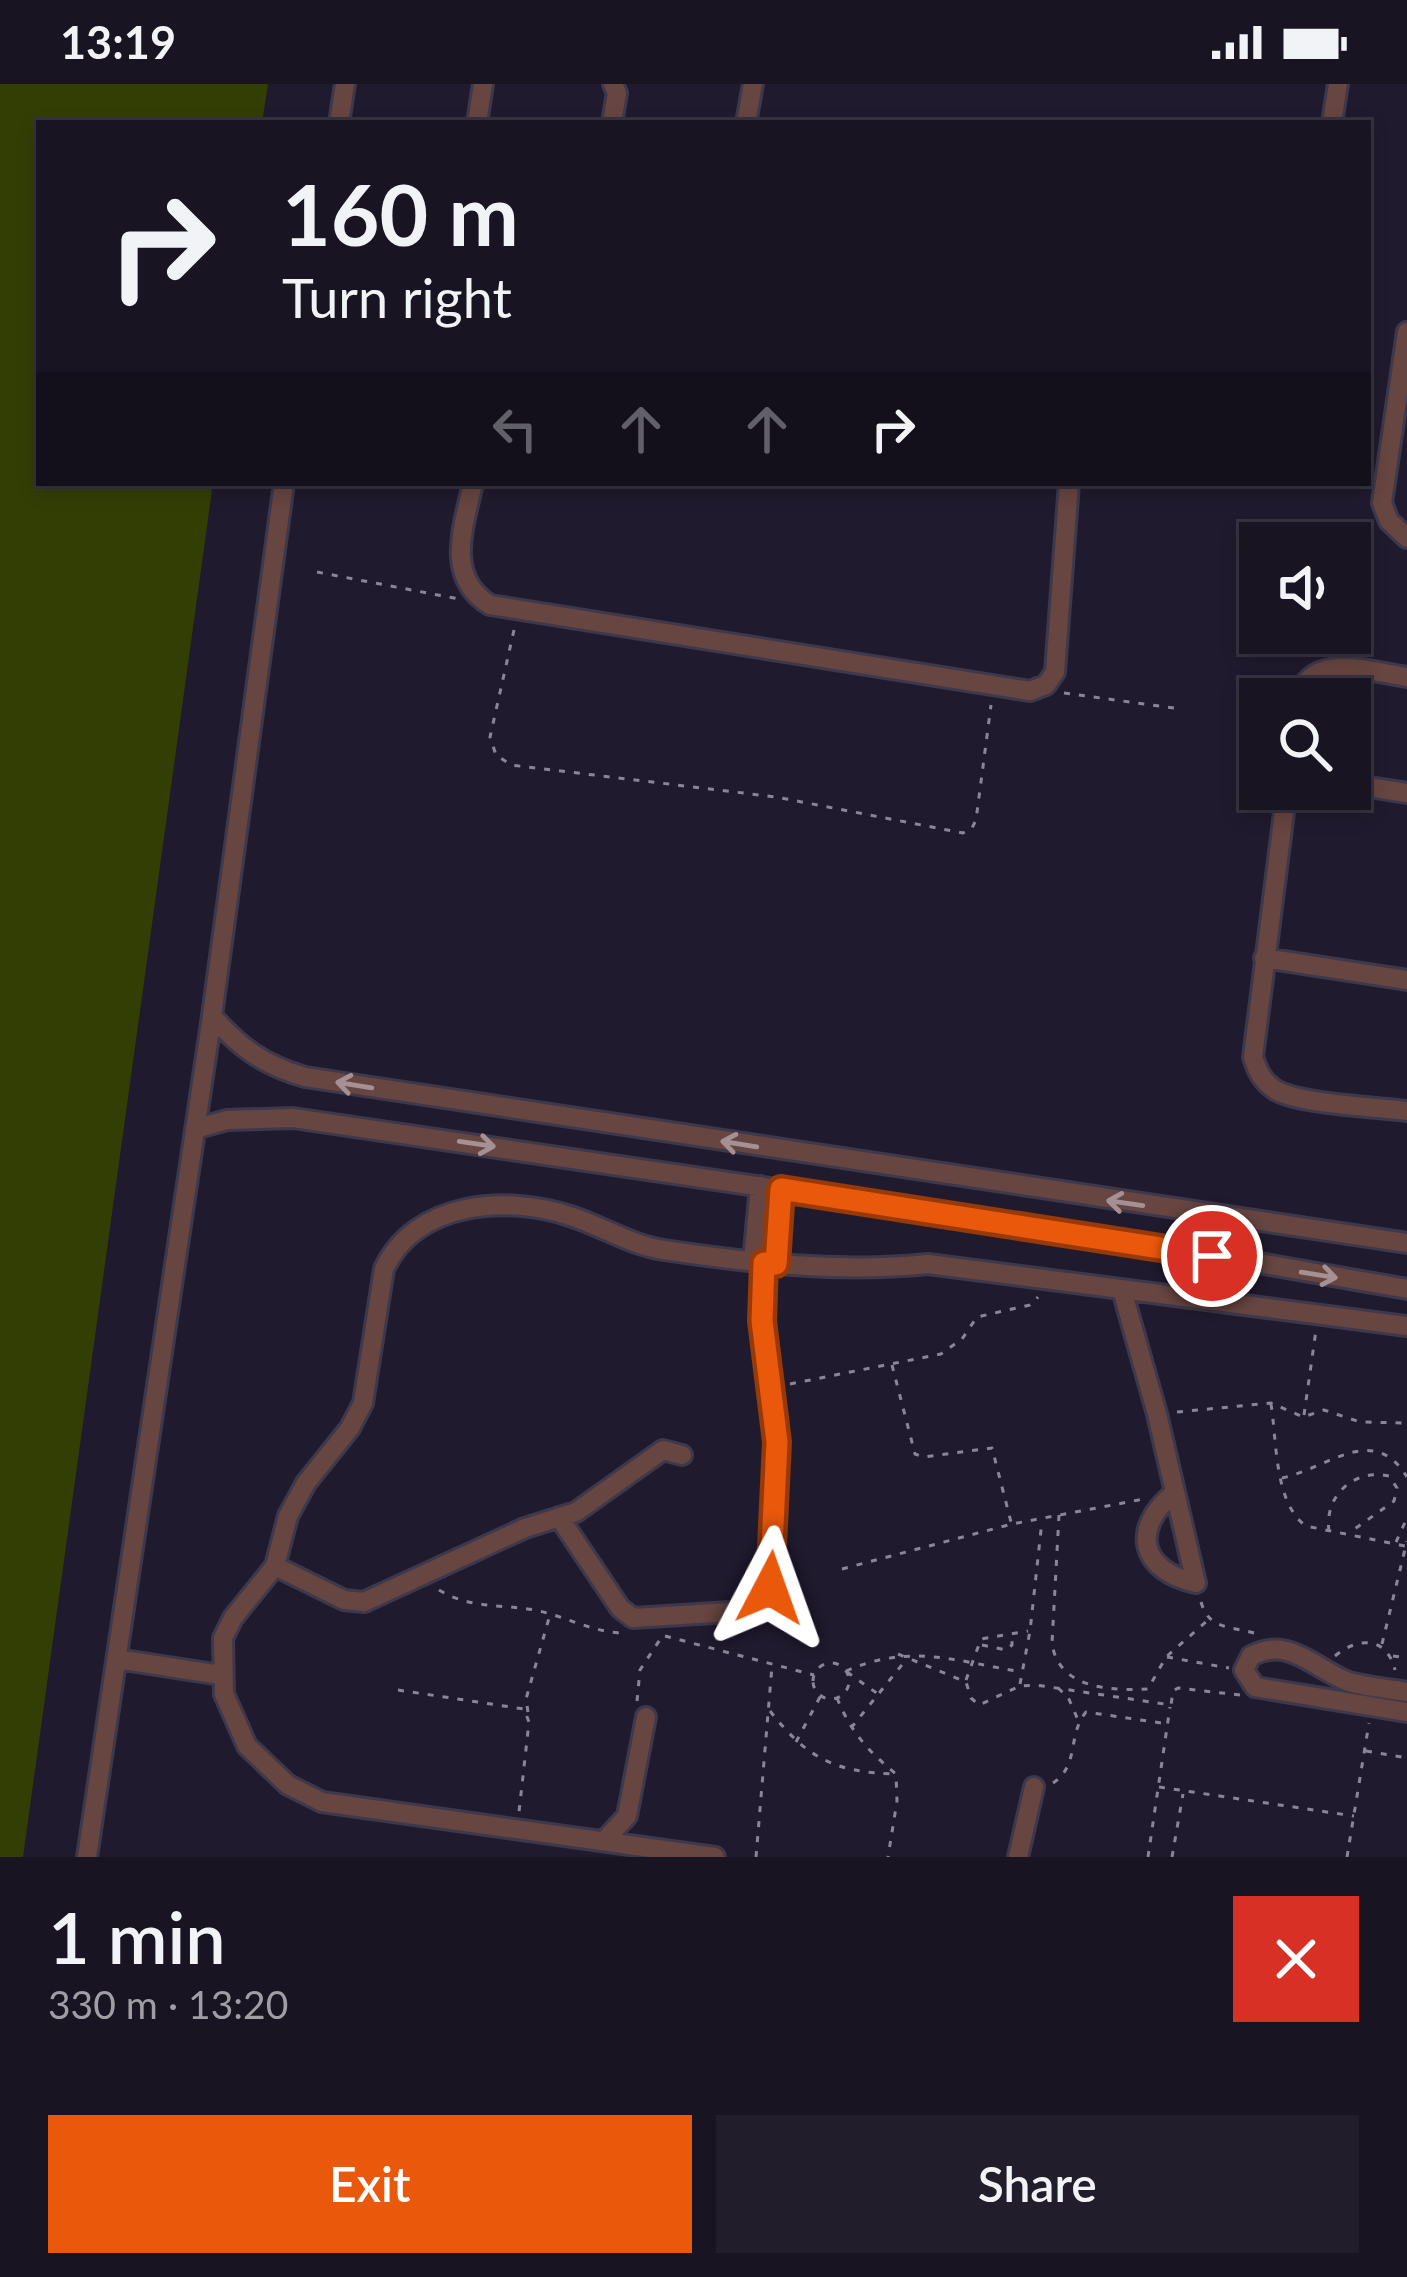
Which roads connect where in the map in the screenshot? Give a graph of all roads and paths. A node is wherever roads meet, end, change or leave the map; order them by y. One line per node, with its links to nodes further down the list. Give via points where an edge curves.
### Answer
1 (345, 84): 6 (street)
2 (483, 84): 7 (street)
3 (613, 84): 8 (street)
4 (753, 84): 9 (street)
5 (1338, 84): 10 (street)
6 (339, 120)
7 (477, 120)
8 (612, 120)
9 (747, 120)
10 (1332, 120)
11 (1407, 332): 15 (street, via 1382,503)
12 (284, 486): 29 (street)
13 (472, 486): 17 (street, via 460,560 469,586)
14 (1069, 486): 22 (street, via 1054,672)
15 (1407, 538)
16 (317, 572): 17 (path)
17 (490, 605): 18 (street)
18 (518, 610): 21 (street); 21 (path, via 490,737 511,765 776,797 963,833 976,820)
19 (1407, 676): 20 (street, via 1325,668)
20 (1310, 678)
21 (993, 686): 22 (street)
22 (1038, 690): 23 (path)
23 (1181, 709)
24 (1371, 787): 25 (street)
25 (1407, 793)
26 (1284, 810): 27 (street)
27 (1264, 958): 28 (street); 30 (street, via 1253,1057 1264,1081 1287,1095)
28 (1407, 980)
29 (212, 1016): 31 (street); 34 (street, one-way to 29, via 304,1077 268,1066)
30 (1407, 1112)
31 (195, 1129): 32 (street, one-way to 32, via 293,1118); 78 (street)
32 (760, 1186): 33 (street); 35 (street)
33 (781, 1189): 35 (street); 37 (street, one-way to 37)
34 (1407, 1243)
35 (764, 1263): 36 (street, via 928,1264); 42 (street, via 762,1321); 60 (street, via 641,1246 563,1213 503,1205 463,1209 424,1226 384,1269 363,1403 288,1516)
36 (1036, 1277): 38 (street); 41 (path, via 1039,1295 1030,1305 977,1317 940,1354)
37 (1407, 1289)
38 (1122, 1290): 39 (street); 44 (street)
39 (1318, 1315): 40 (street); 45 (path)
40 (1407, 1326)
41 (892, 1364): 42 (path); 55 (path, via 915,1454 992,1448)
42 (773, 1388): 52 (street, via 772,1577 755,1607 633,1618)
43 (1270, 1403): 44 (path); 45 (path); 48 (path)
44 (1156, 1414): 50 (street)
45 (1303, 1417): 46 (path, via 1324,1410)
46 (1407, 1424)
47 (682, 1455): 52 (street, via 663,1450 595,1502)
48 (1282, 1478): 49 (path, via 1366,1450 1392,1457); 56 (path, via 1295,1518)
49 (1407, 1478)
50 (1173, 1494): 51 (path); 63 (street); 63 (street, via 1153,1510 1148,1547 1171,1577)
51 (1058, 1515): 53 (path); 76 (path, via 1055,1660 1077,1681 1144,1690)
52 (559, 1517): 62 (street)
53 (1042, 1518): 55 (path); 66 (path)
54 (1407, 1518): 58 (path)
55 (1012, 1524): 61 (path)
56 (1329, 1531): 57 (path); 57 (path, via 1330,1504 1345,1486 1389,1476 1394,1501)
57 (1348, 1534): 58 (path)
58 (1395, 1544): 59 (path)
59 (1406, 1544): 72 (path)
60 (275, 1566): 62 (street, via 354,1603); 87 (street, via 223,1638)
61 (842, 1569)
62 (422, 1577): 64 (path, via 470,1604)
63 (1196, 1583): 65 (path)
64 (550, 1614): 69 (path); 102 (path)
65 (1208, 1620): 73 (path, via 1255,1634); 76 (path)
66 (1030, 1630): 68 (path); 85 (path)
67 (649, 1631): 70 (path)
68 (1012, 1631): 71 (path); 71 (path, via 1006,1650)
69 (633, 1633)
70 (662, 1635): 81 (path); 105 (path, via 640,1670)
71 (981, 1644): 80 (path)
72 (1382, 1646): 75 (path); 83 (path, via 1352,1643)
73 (1266, 1650): 82 (street); 83 (street, via 1308,1657)
74 (898, 1654): 79 (path); 80 (path); 84 (path)
75 (1391, 1656): 77 (path); 93 (path)
76 (1166, 1657): 82 (path)
77 (1407, 1658)
78 (117, 1659): 87 (street); 119 (street)
79 (906, 1660): 88 (path); 94 (path)
80 (970, 1663): 85 (path); 88 (path)
81 (772, 1664): 86 (path); 100 (path)
82 (1244, 1670): 91 (street, via 1250,1684)
83 (1326, 1670): 93 (street); 97 (street)
84 (846, 1671): 86 (path, via 827,1663); 94 (path); 96 (path, via 848,1684)
85 (1022, 1672): 89 (path)
86 (814, 1675): 95 (path)
87 (221, 1676): 116 (street, via 247,1746 304,1795)
88 (966, 1682): 89 (path, via 980,1705)
89 (1020, 1686): 90 (path)
90 (1058, 1688): 98 (path); 103 (path)
91 (1265, 1689): 97 (street); 98 (path, via 1235,1696 1178,1688)
92 (398, 1690): 102 (path)
93 (1399, 1691)
94 (878, 1694): 106 (path)
95 (821, 1696): 96 (path); 107 (path)
96 (837, 1698): 106 (path)
97 (1318, 1698): 99 (street)
98 (1171, 1706): 104 (path)
99 (1372, 1707): 101 (street); 108 (path)
100 (768, 1709): 107 (path); 121 (path)
101 (1407, 1712)
102 (528, 1714): 116 (path)
103 (1078, 1721): 104 (path, via 1092,1711); 113 (path, via 1067,1773)
104 (1168, 1724): 111 (path)
105 (645, 1725): 114 (street)
106 (850, 1729): 110 (path)
107 (795, 1744): 110 (path, via 860,1773)
108 (1364, 1751): 109 (path); 115 (path)
109 (1407, 1758)
110 (896, 1774): 122 (path)
111 (1159, 1787): 112 (path); 124 (path)
112 (1183, 1790): 115 (path); 125 (path)
113 (1032, 1792): 123 (street)
114 (627, 1816): 117 (street); 118 (street)
115 (1354, 1816): 126 (path)
116 (517, 1829): 117 (street)
117 (604, 1840): 118 (street)
118 (650, 1847): 120 (street)
119 (87, 1857)
120 (715, 1857)
121 (756, 1857)
122 (888, 1857)
123 (1018, 1857)
124 (1148, 1857)
125 (1172, 1857)
126 (1347, 1857)

